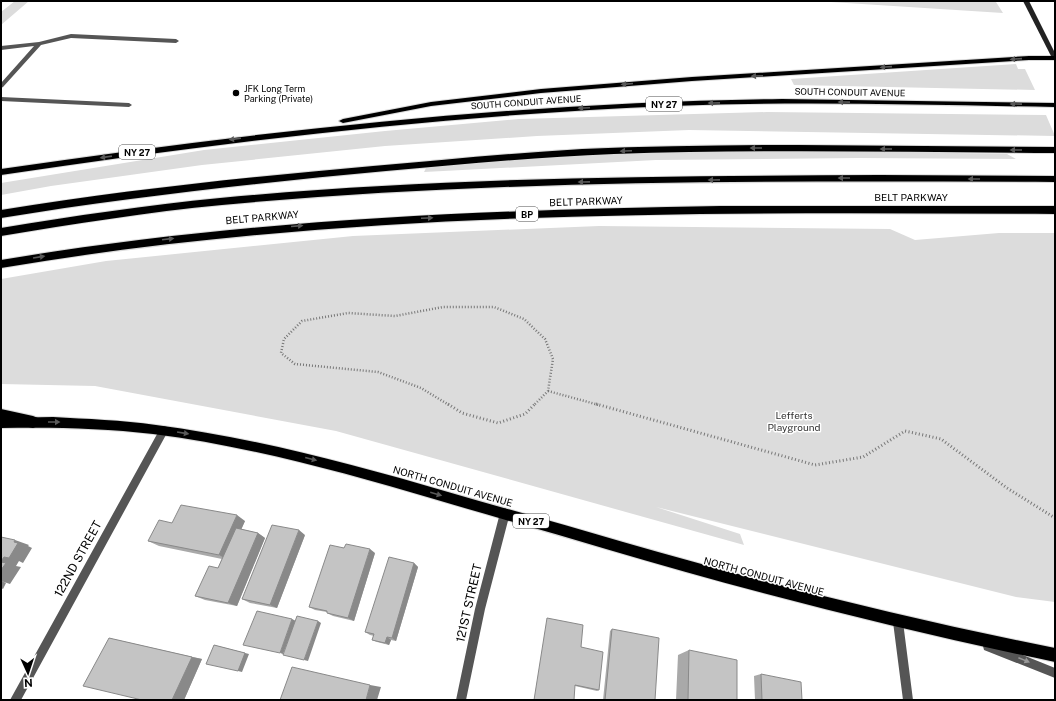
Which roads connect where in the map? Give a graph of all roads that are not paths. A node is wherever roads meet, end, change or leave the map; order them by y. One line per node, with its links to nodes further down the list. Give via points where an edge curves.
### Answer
1 (1026, 1): 5 (main road)
2 (176, 41): 3 (street, via 71,36)
3 (39, 44): 4 (street); 6 (street)
4 (1, 48)
5 (1055, 58): 10 (main road, one-way to 10, via 692,79 541,91 431,104)
6 (1, 86)
7 (1, 99): 8 (street)
8 (128, 105)
9 (1055, 105): 10 (main road, SOUTH CONDUIT AVENUE / NY 27, one-way to 10, via 793,102 630,105 456,116)
10 (273, 134): 12 (main road, SOUTH CONDUIT AVENUE / NY 27, one-way to 12)
11 (1055, 150): 15 (highway, one-way to 15, via 742,148 564,154 226,182)
12 (1, 172)
13 (1055, 179): 16 (highway, BELT PARKWAY, one-way to 16, via 649,180 366,190 184,206)
14 (1055, 210): 17 (highway, BELT PARKWAY / BP, one-way to 14, via 185,237 388,220 590,212)
15 (1, 214)
16 (1, 232)
17 (1, 264)
18 (1, 416): 19 (highway)
19 (33, 422): 20 (main road, NORTH CONDUIT AVENUE / NY 27); 21 (main road, NORTH CONDUIT AVENUE / NY 27, one-way to 21, via 76,422)
20 (1, 423)
21 (164, 430): 22 (main road, NORTH CONDUIT AVENUE / NY 27, one-way to 22, via 284,453); 27 (street, 122ND STREET)
22 (505, 513): 23 (main road, NORTH CONDUIT AVENUE / NY 27, via 698,571); 28 (street, 121ST STREET, via 480,609)
23 (898, 622): 24 (main road, NORTH CONDUIT AVENUE / NY 27); 29 (street)
24 (961, 636): 25 (main road, NORTH CONDUIT AVENUE / NY 27); 26 (street, one-way to 26)
25 (1055, 655)
26 (1055, 673)
27 (15, 700)
28 (461, 700)
29 (908, 700)

